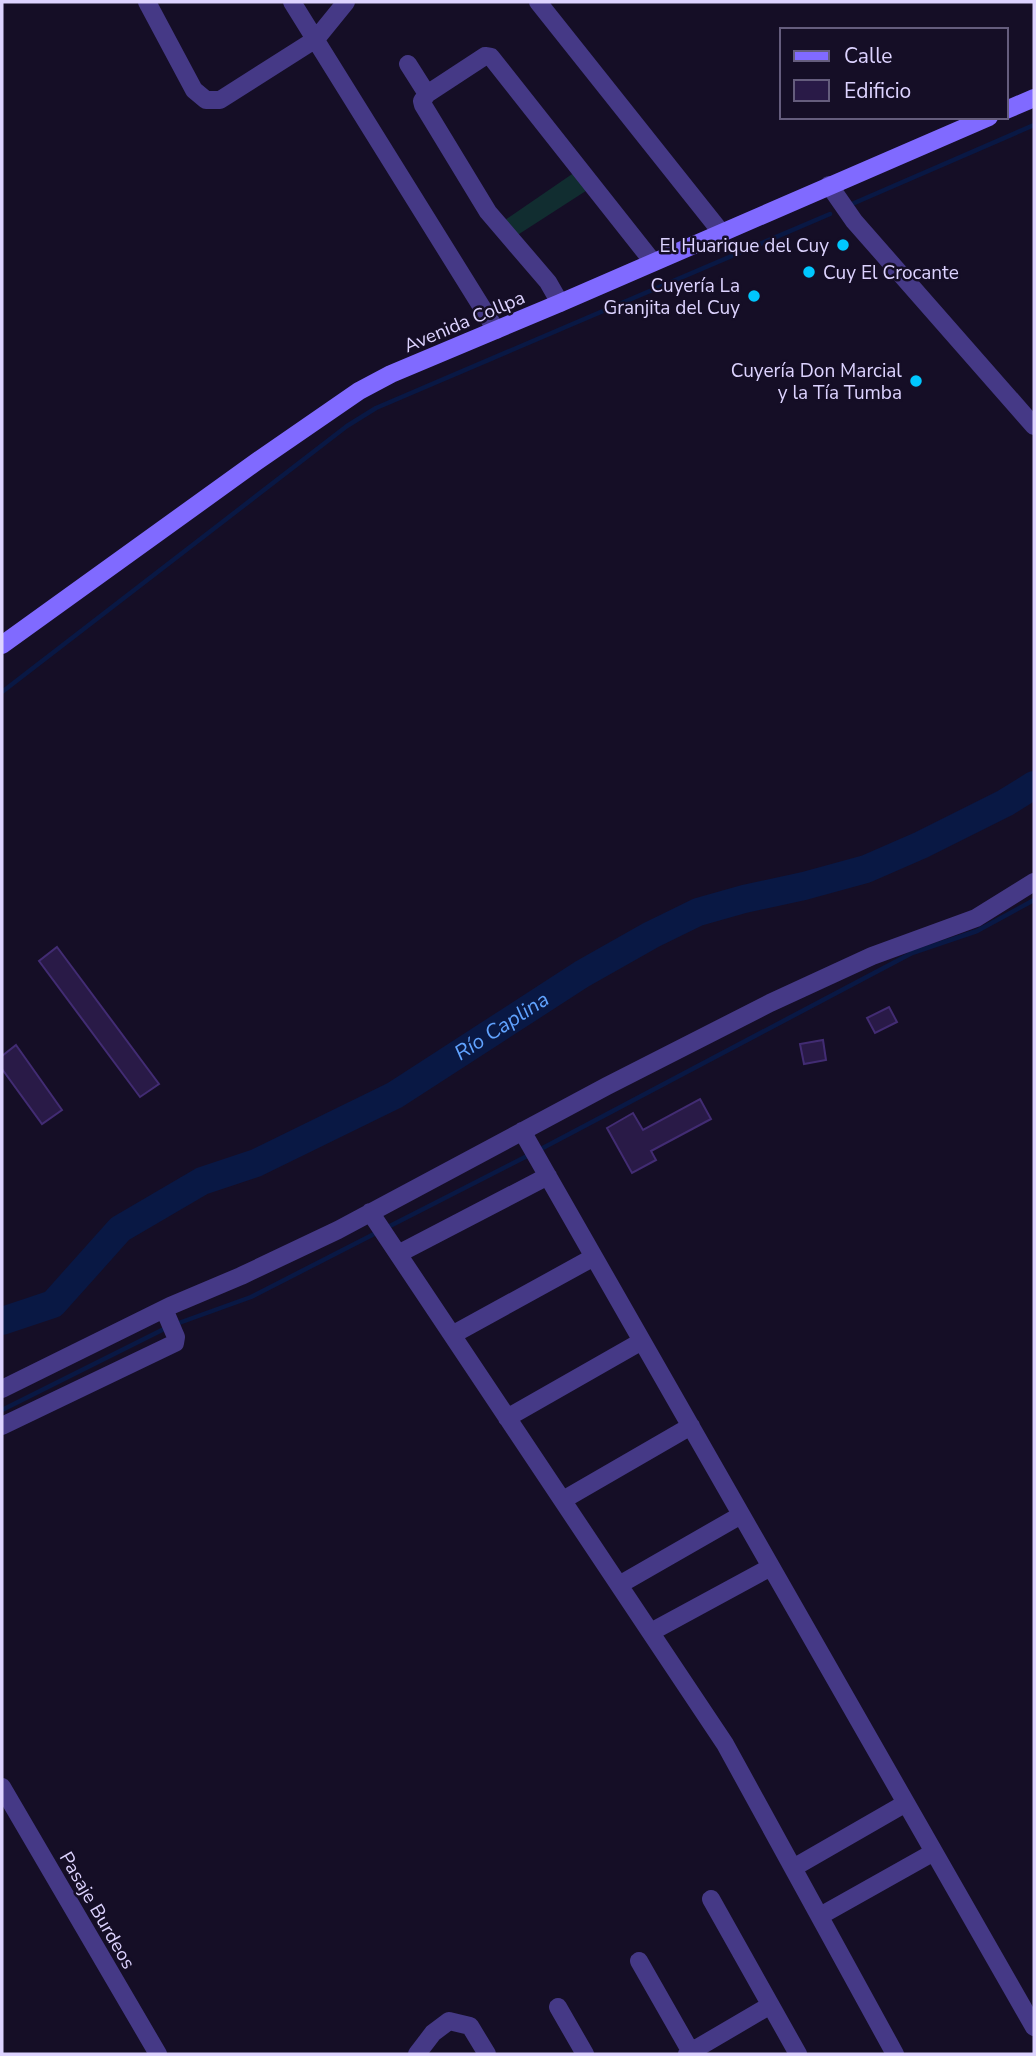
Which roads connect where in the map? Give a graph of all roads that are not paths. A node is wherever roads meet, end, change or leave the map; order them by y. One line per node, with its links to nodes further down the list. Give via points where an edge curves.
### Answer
1 (147, 2): 5 (street, via 194,90 206,100 220,100)
2 (292, 2): 5 (street)
3 (346, 2): 5 (street)
4 (538, 2): 12 (street)
5 (316, 39): 15 (street)
6 (408, 64): 7 (street)
7 (427, 94): 13 (street, via 479,59 491,57); 14 (street, via 423,105 488,212 548,282)
8 (1034, 98): 9 (main road)
9 (1008, 109)
10 (984, 119): 11 (main road, Avenida Collpa)
11 (829, 185): 12 (main road, Avenida Collpa); 16 (street, via 855,221)
12 (721, 232): 13 (main road, Avenida Collpa)
13 (653, 262): 14 (main road, Avenida Collpa)
14 (560, 303): 15 (main road, Avenida Collpa)
15 (495, 330): 17 (main road, Avenida Collpa, via 359,391)
16 (1034, 426)
17 (2, 645)
18 (1034, 881): 19 (street, via 976,918 872,956 607,1086)
19 (530, 1145): 20 (street); 21 (street)
20 (548, 1176): 22 (street); 23 (street)
21 (378, 1224): 22 (street); 24 (street, via 241,1276)
22 (398, 1254): 25 (street)
23 (594, 1257): 25 (street); 26 (street)
24 (169, 1320): 27 (street); 29 (street, via 175,1343)
25 (452, 1335): 28 (street)
26 (642, 1341): 28 (street); 30 (street)
27 (2, 1390)
28 (508, 1418): 31 (street)
29 (2, 1426)
30 (691, 1426): 31 (street); 32 (street)
31 (563, 1500): 34 (street)
32 (741, 1515): 33 (street); 34 (street)
33 (771, 1567): 35 (street); 37 (street)
34 (619, 1585): 35 (street)
35 (650, 1632): 39 (street, via 725,1744)
36 (2, 1787): 46 (street, Pasaje Burdeos)
37 (906, 1803): 38 (street); 39 (street)
38 (934, 1852): 41 (street); 45 (street)
39 (793, 1868): 41 (street)
40 (711, 1899): 43 (street)
41 (820, 1916): 52 (street)
42 (639, 1961): 50 (street)
43 (769, 2006): 50 (street); 51 (street)
44 (558, 2007): 49 (street)
45 (1034, 2027)
46 (158, 2054)
47 (416, 2054): 48 (street, via 449,2021 470,2025)
48 (487, 2054)
49 (585, 2054)
50 (690, 2054)
51 (798, 2054)
52 (895, 2054)

